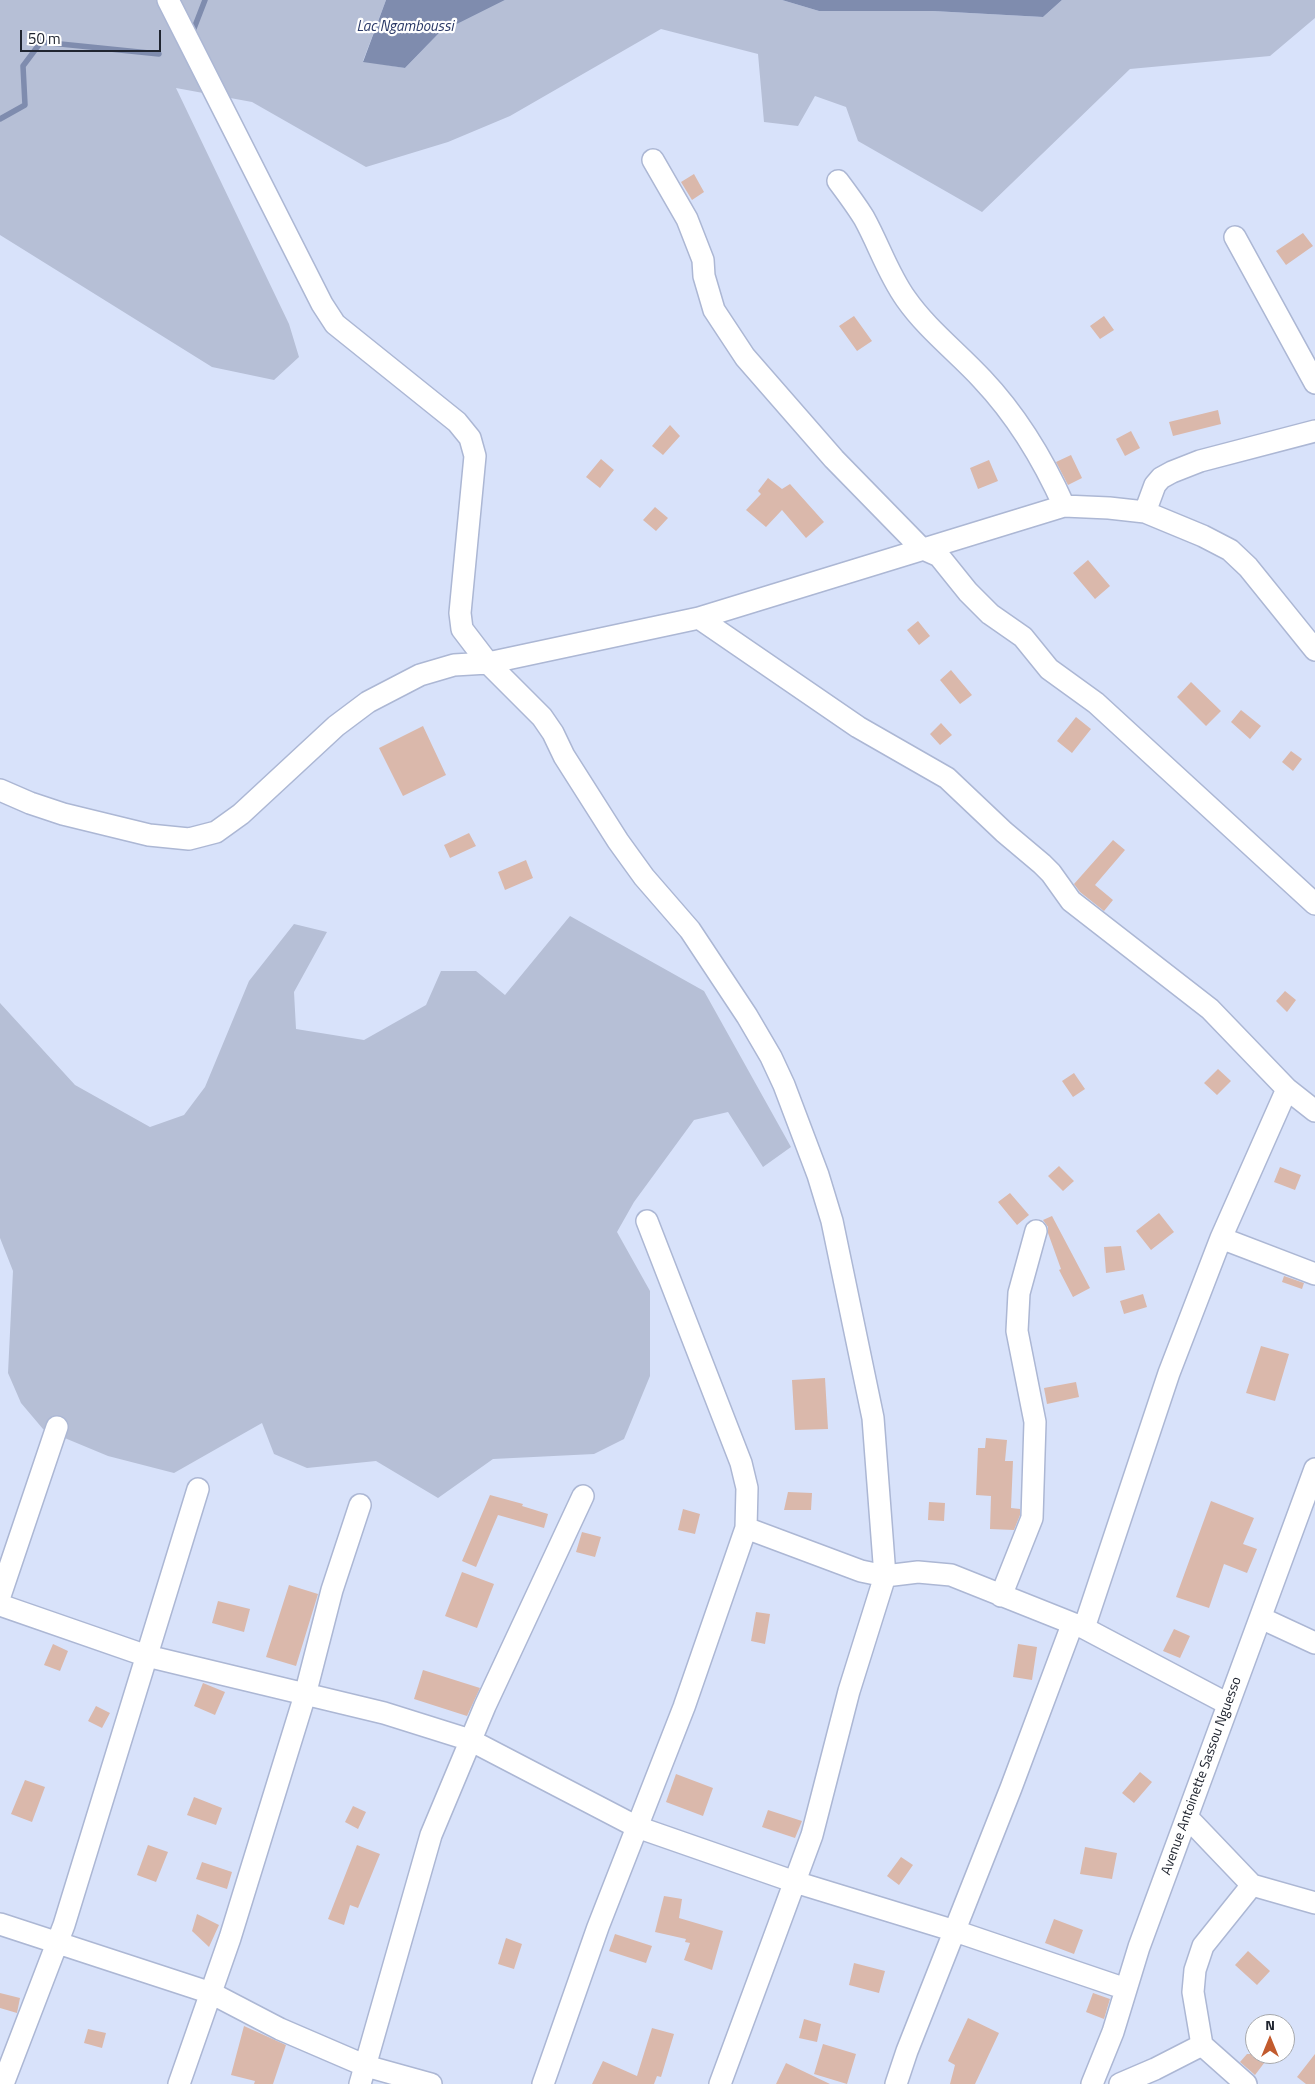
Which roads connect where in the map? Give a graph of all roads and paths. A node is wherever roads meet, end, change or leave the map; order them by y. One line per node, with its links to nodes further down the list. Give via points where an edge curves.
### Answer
1 (168, 0): 12 (street, via 335,324 457,422 470,438 475,456 460,613 462,629)
2 (653, 160): 9 (street, via 687,219 703,260 714,310 745,357 834,459)
3 (838, 181): 7 (street, via 865,220 888,272 906,300 925,324 984,381 1030,440)
4 (1235, 237): 5 (street)
5 (1315, 383)
6 (1315, 431): 8 (street, via 1200,461 1172,472 1155,485)
7 (1064, 506): 8 (street); 9 (street)
8 (1145, 512): 11 (street, via 1230,550 1248,567)
9 (921, 548): 10 (street); 14 (street, via 939,556 968,592 995,618 1023,637 1049,669 1096,703)
10 (700, 618): 12 (street); 15 (street, via 858,727 953,782 1052,873 1071,901 1210,1009)
11 (1315, 650)
12 (488, 663): 13 (street, via 454,664 420,675 368,702 336,726 241,814 216,832 189,839 149,835 63,814); 27 (street, via 542,717 618,841 690,930 727,986 771,1057 784,1085 832,1221 873,1418)
13 (0, 790)
14 (1315, 904)
15 (1287, 1089): 16 (street); 19 (street)
16 (1315, 1111)
17 (647, 1221): 26 (street, via 741,1463 747,1488)
18 (1036, 1231): 29 (street, via 1019,1293 1017,1331 1035,1422 1032,1518)
19 (1221, 1238): 20 (street); 32 (street)
20 (1315, 1274)
21 (57, 1427): 28 (street)
22 (1315, 1469): 31 (street, Avenue Antoinette Sassou Nguesso)
23 (198, 1490): 34 (street)
24 (583, 1496): 37 (street)
25 (360, 1505): 35 (street, via 332,1590)
26 (746, 1528): 27 (street, via 861,1571); 39 (street, via 684,1707)
27 (885, 1576): 29 (street, via 918,1572 951,1575); 40 (street, via 849,1691 812,1835)
28 (0, 1596)
29 (1001, 1596): 32 (street)
30 (0, 1605): 34 (street)
31 (1261, 1618): 33 (street); 36 (street, Avenue Antoinette Sassou Nguesso)
32 (1078, 1627): 36 (street); 44 (street)
33 (1315, 1643)
34 (147, 1656): 35 (street); 45 (street)
35 (305, 1695): 37 (street, via 384,1713); 47 (street)
36 (1228, 1704): 38 (street, Avenue Antoinette Sassou Nguesso)
37 (470, 1740): 39 (street); 49 (street, via 431,1835)
38 (1187, 1817): 41 (street); 46 (street, Avenue Antoinette Sassou Nguesso)
39 (637, 1827): 40 (street); 53 (street)
40 (795, 1882): 44 (street); 54 (street)
41 (1252, 1885): 42 (street); 48 (street, via 1203,1946 1195,1970 1193,1992)
42 (1315, 1903)
43 (0, 1924): 45 (street)
44 (955, 1931): 46 (street); 55 (street)
45 (57, 1944): 47 (street); 50 (street)
46 (1126, 1989): 56 (street, Avenue Antoinette Sassou Nguesso)
47 (211, 1993): 49 (street); 51 (street)
48 (1202, 2045): 57 (street); 58 (street)
49 (363, 2075): 52 (street)
50 (3, 2084)
51 (179, 2084)
52 (431, 2084)
53 (543, 2084)
54 (720, 2084)
55 (896, 2084)
56 (1092, 2084)
57 (1120, 2084)
58 (1246, 2084)

